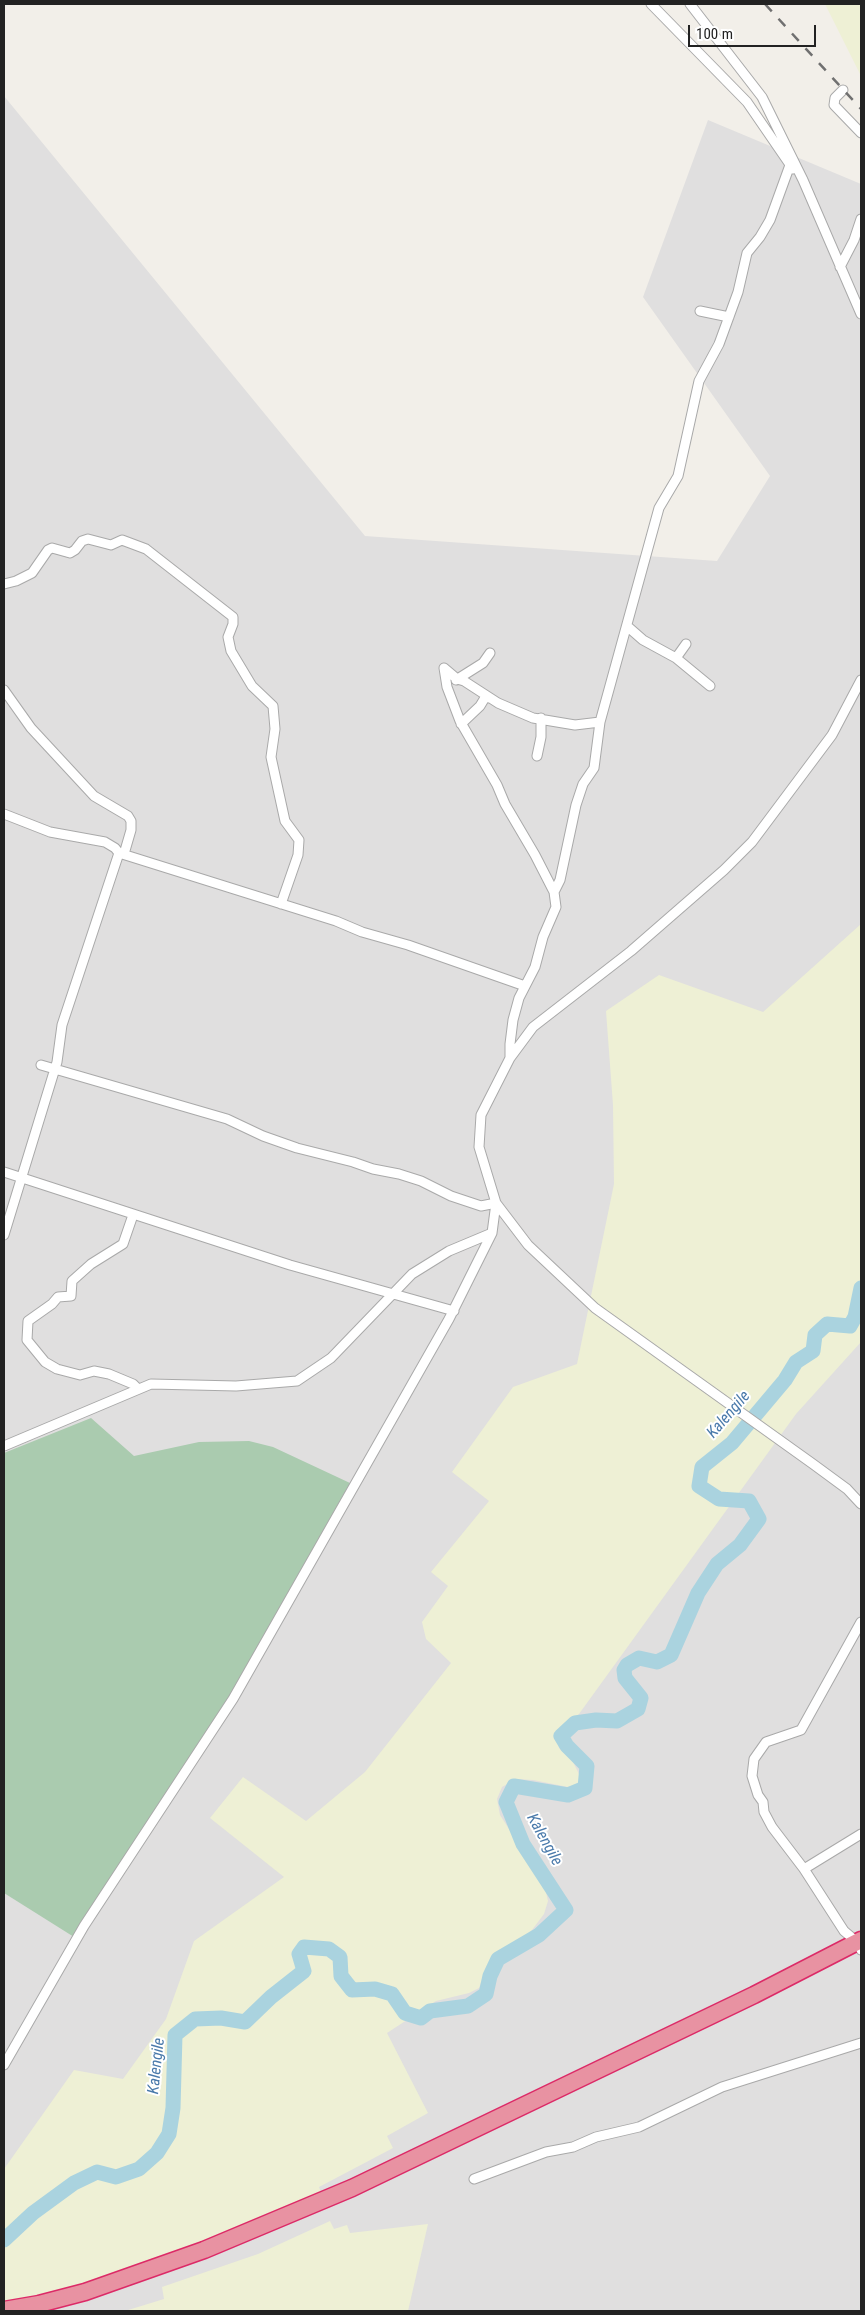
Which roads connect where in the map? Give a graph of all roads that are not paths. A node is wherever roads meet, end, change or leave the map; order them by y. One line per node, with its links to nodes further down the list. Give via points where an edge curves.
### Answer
1 (651, 4): 5 (street, via 747,102)
2 (690, 4): 6 (street, via 762,98)
3 (843, 90): 4 (street, via 835,98 834,105)
4 (861, 133)
5 (790, 165): 6 (street); 11 (street, via 770,220 747,253)
6 (803, 180): 8 (street)
7 (861, 219): 8 (street)
8 (840, 267): 10 (street)
9 (700, 311): 11 (street)
10 (861, 314)
11 (729, 317): 13 (street, via 699,381 678,476 659,508)
12 (4, 584): 30 (street, via 32,573 52,548 70,553 88,539 111,545 122,540 146,549 233,617 228,637 231,651 252,686 273,706 275,729 271,758 285,821 299,840 298,854)
13 (627, 626): 16 (street, via 643,640); 24 (street)
14 (686, 644): 16 (street)
15 (490, 653): 17 (street, via 483,663)
16 (676, 658): 19 (street)
17 (457, 679): 20 (street); 20 (street, via 444,668); 22 (street)
18 (861, 680): 32 (street, via 832,735 752,842 631,951 533,1027)
19 (710, 686)
20 (447, 687): 25 (street)
21 (4, 690): 28 (street, via 31,728 94,796 128,816 131,830)
22 (498, 703): 23 (street, via 532,718); 25 (street, via 486,696)
23 (540, 718): 24 (street, via 575,725); 26 (street, via 541,737)
24 (600, 722): 29 (street, via 594,768 583,784 576,805 560,880)
25 (462, 724): 29 (street)
26 (536, 756)
27 (4, 814): 28 (street, via 50,832 105,842)
28 (122, 854): 30 (street); 34 (street, via 62,1025)
29 (554, 892): 31 (street, via 556,907)
30 (281, 904): 31 (street)
31 (525, 986): 32 (street, via 514,1020)
32 (510, 1058): 37 (street, via 481,1115 479,1147)
33 (41, 1065): 34 (street)
34 (55, 1069): 36 (street); 37 (street, via 227,1119 297,1148 373,1170 399,1174 481,1206)
35 (4, 1172): 36 (street)
36 (22, 1178): 38 (street); 40 (street)
37 (496, 1204): 39 (street); 45 (street, via 528,1245 595,1308)
38 (133, 1215): 41 (street); 43 (street, via 123,1244 91,1264 72,1281 71,1296 58,1297 28,1321 26,1340 45,1362 57,1369 80,1375 94,1371 109,1374)
39 (492, 1233): 41 (street, via 449,1251 412,1274); 42 (street)
40 (4, 1235)
41 (392, 1294): 42 (street); 43 (street, via 331,1358 297,1381 236,1386 151,1384)
42 (454, 1311): 51 (street, via 233,1699 84,1926)
43 (138, 1389): 44 (street)
44 (4, 1446)
45 (860, 1499)
46 (861, 1622): 48 (street, via 801,1730 766,1742 754,1759 752,1776 764,1812)
47 (861, 1834): 48 (street)
48 (804, 1868): 49 (street, via 844,1931)
49 (860, 1944): 53 (highway, via 352,2188 204,2250 86,2292)
50 (861, 2043): 52 (street, via 722,2087 639,2127 546,2152)
51 (4, 2065)
52 (474, 2179)
53 (4, 2310)

